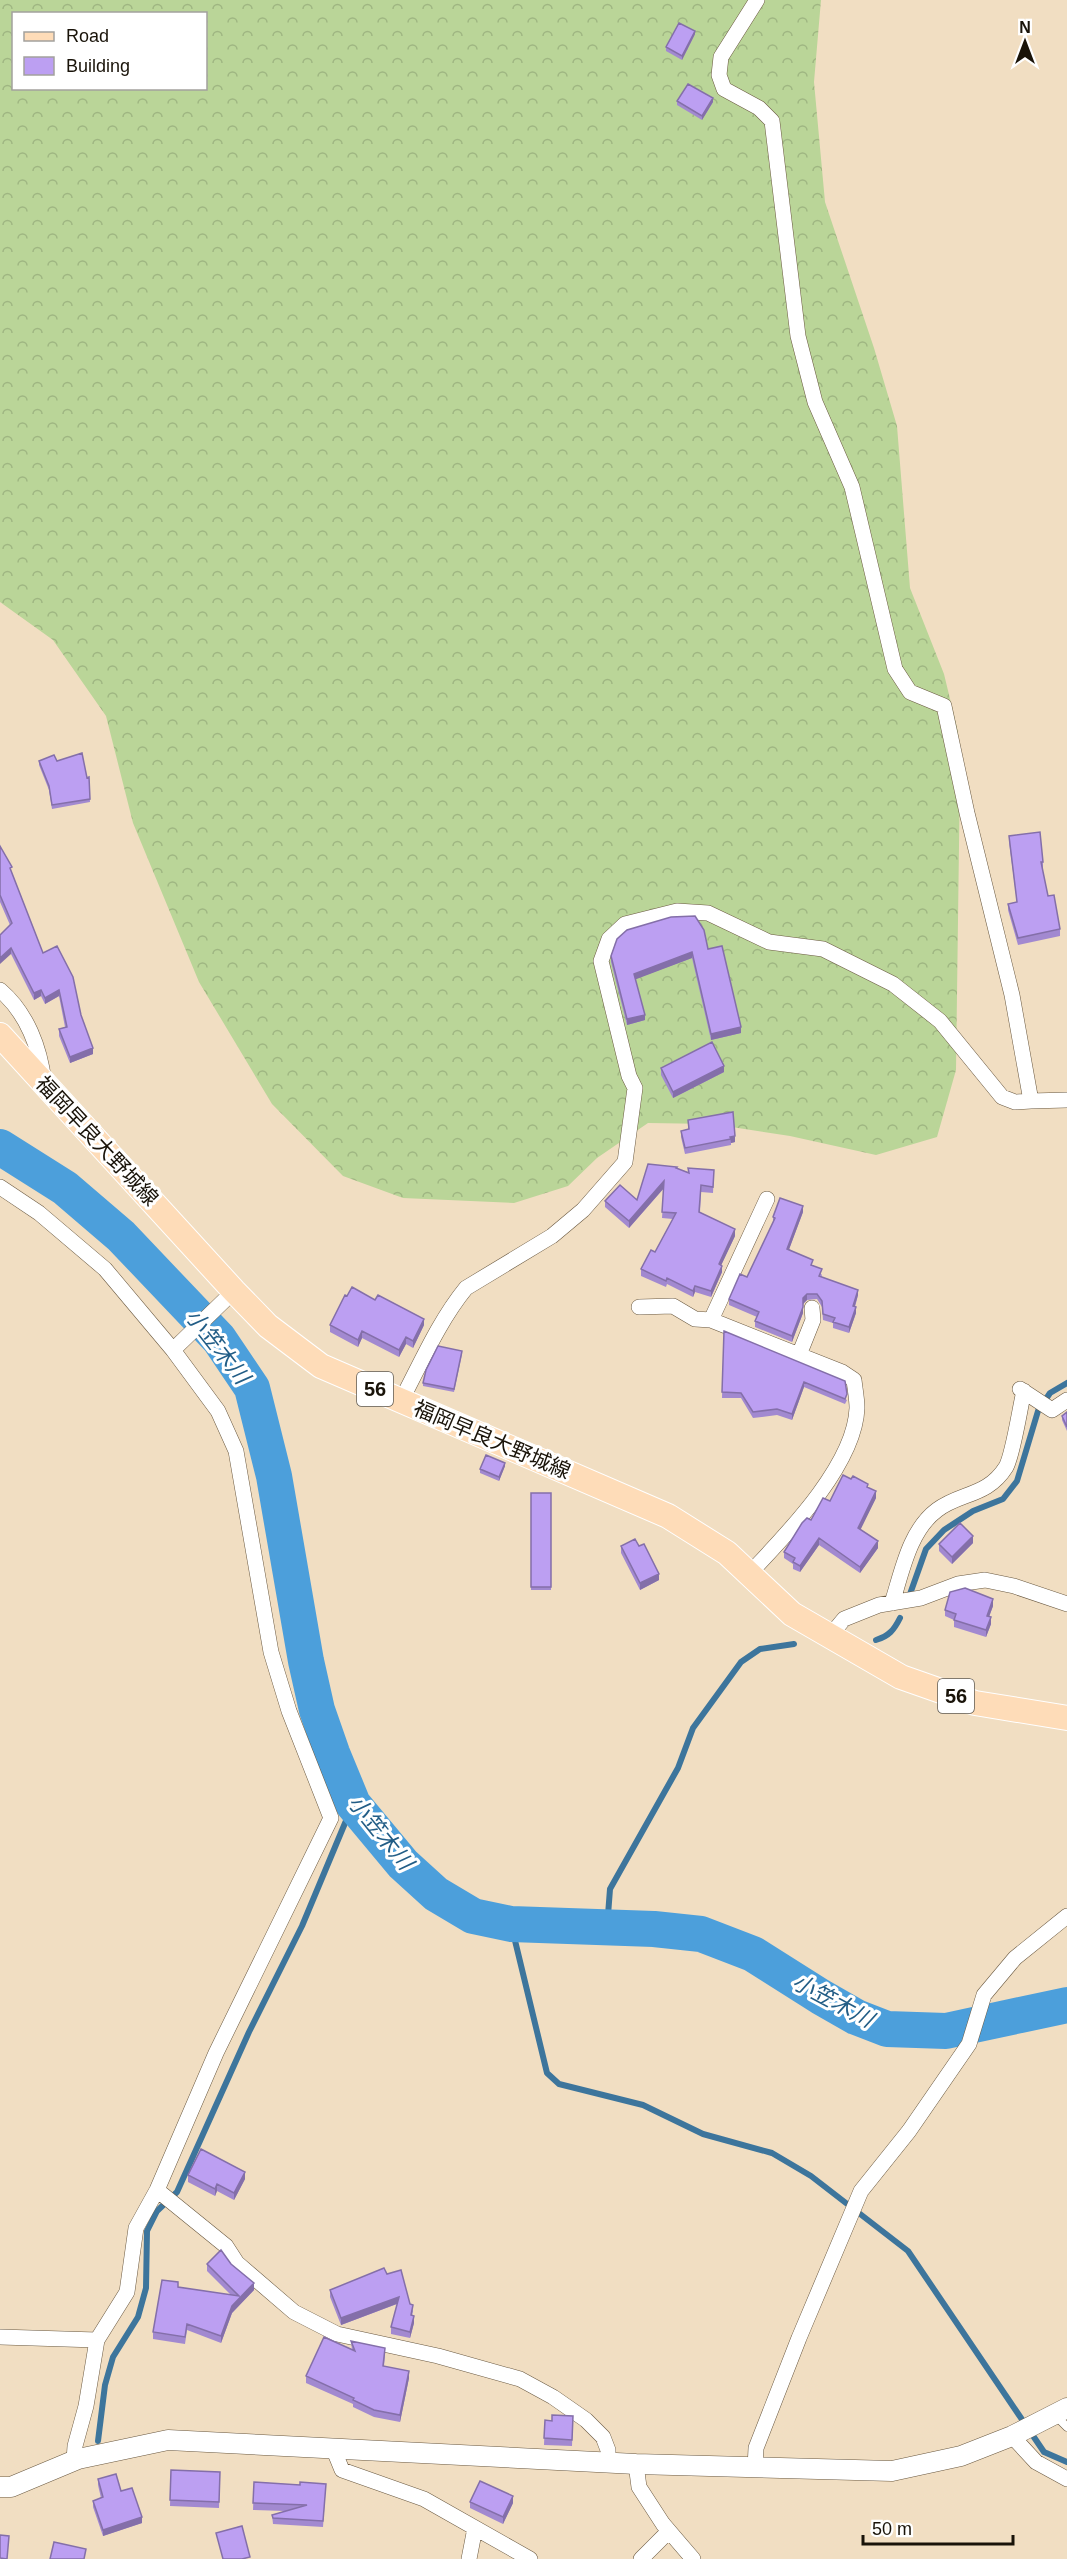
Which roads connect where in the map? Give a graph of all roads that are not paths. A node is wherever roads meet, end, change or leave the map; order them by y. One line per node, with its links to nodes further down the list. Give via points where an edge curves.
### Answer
1 (757, 0): 6 (street, via 721,57 719,75 724,89 759,108 772,120 798,336 809,380 852,487 895,669 910,692 944,706 1012,995)
2 (0, 990): 4 (street, via 25,1021 41,1055)
3 (0, 1035): 4 (main road, 福岡早良大野城線 / 56)
4 (44, 1084): 9 (main road, 福岡早良大野城線 / 56)
5 (1067, 1100): 6 (street)
6 (1031, 1101): 16 (street, via 1015,1102 1002,1097 940,1021 893,984 824,949 769,942 708,913 677,911 625,924 609,939 601,961 628,1076 635,1088 626,1162 583,1210 552,1236 466,1288)
7 (0, 1187): 13 (street, via 39,1213 105,1269)
8 (767, 1199): 12 (street)
9 (234, 1291): 13 (street); 16 (main road, 福岡早良大野城線 / 56, via 268,1326 321,1366)
10 (639, 1307): 12 (street, via 673,1306 695,1319)
11 (812, 1308): 14 (street, via 813,1320)
12 (711, 1320): 14 (street)
13 (172, 1350): 23 (street, via 218,1411 236,1451 271,1652 289,1711 331,1818 216,2053)
14 (799, 1355): 17 (street, via 854,1380 857,1409 849,1440 830,1477 790,1530)
15 (1067, 1400): 18 (street, via 1052,1410 1025,1392 1007,1465 984,1490 939,1508 928,1518 914,1537)
16 (401, 1401): 17 (main road, 福岡早良大野城線 / 56, via 668,1515 727,1553)
17 (749, 1574): 20 (main road, 福岡早良大野城線 / 56, via 792,1614)
18 (891, 1603): 19 (street, via 985,1580); 20 (street, via 844,1619)
19 (1067, 1604)
20 (829, 1637): 21 (main road, 福岡早良大野城線 / 56, via 901,1677 975,1703)
21 (1067, 1718)
22 (1067, 1916): 32 (street, via 1015,1958 984,1995 969,2044 909,2131 861,2191 756,2448)
23 (157, 2190): 25 (street, via 136,2228 127,2292); 30 (street, via 225,2246 237,2263 294,2312 336,2334 520,2379 554,2397 592,2426 603,2437)
24 (0, 2337): 25 (street)
25 (97, 2340): 29 (street)
26 (1058, 2417): 27 (street)
27 (1012, 2436): 32 (street, via 961,2456 892,2471); 33 (street, via 1036,2463)
28 (333, 2448): 29 (street, via 168,2439); 30 (street); 35 (street, via 342,2470 424,2499)
29 (74, 2461): 34 (street, via 11,2487)
30 (608, 2463): 31 (street)
31 (636, 2464): 32 (street); 36 (street, via 639,2487)
32 (755, 2468)
33 (1067, 2479)
34 (0, 2487)
35 (475, 2528): 37 (street); 38 (street)
36 (669, 2531): 39 (street); 40 (street)
37 (469, 2559)
38 (530, 2559)
39 (641, 2559)
40 (693, 2559)

